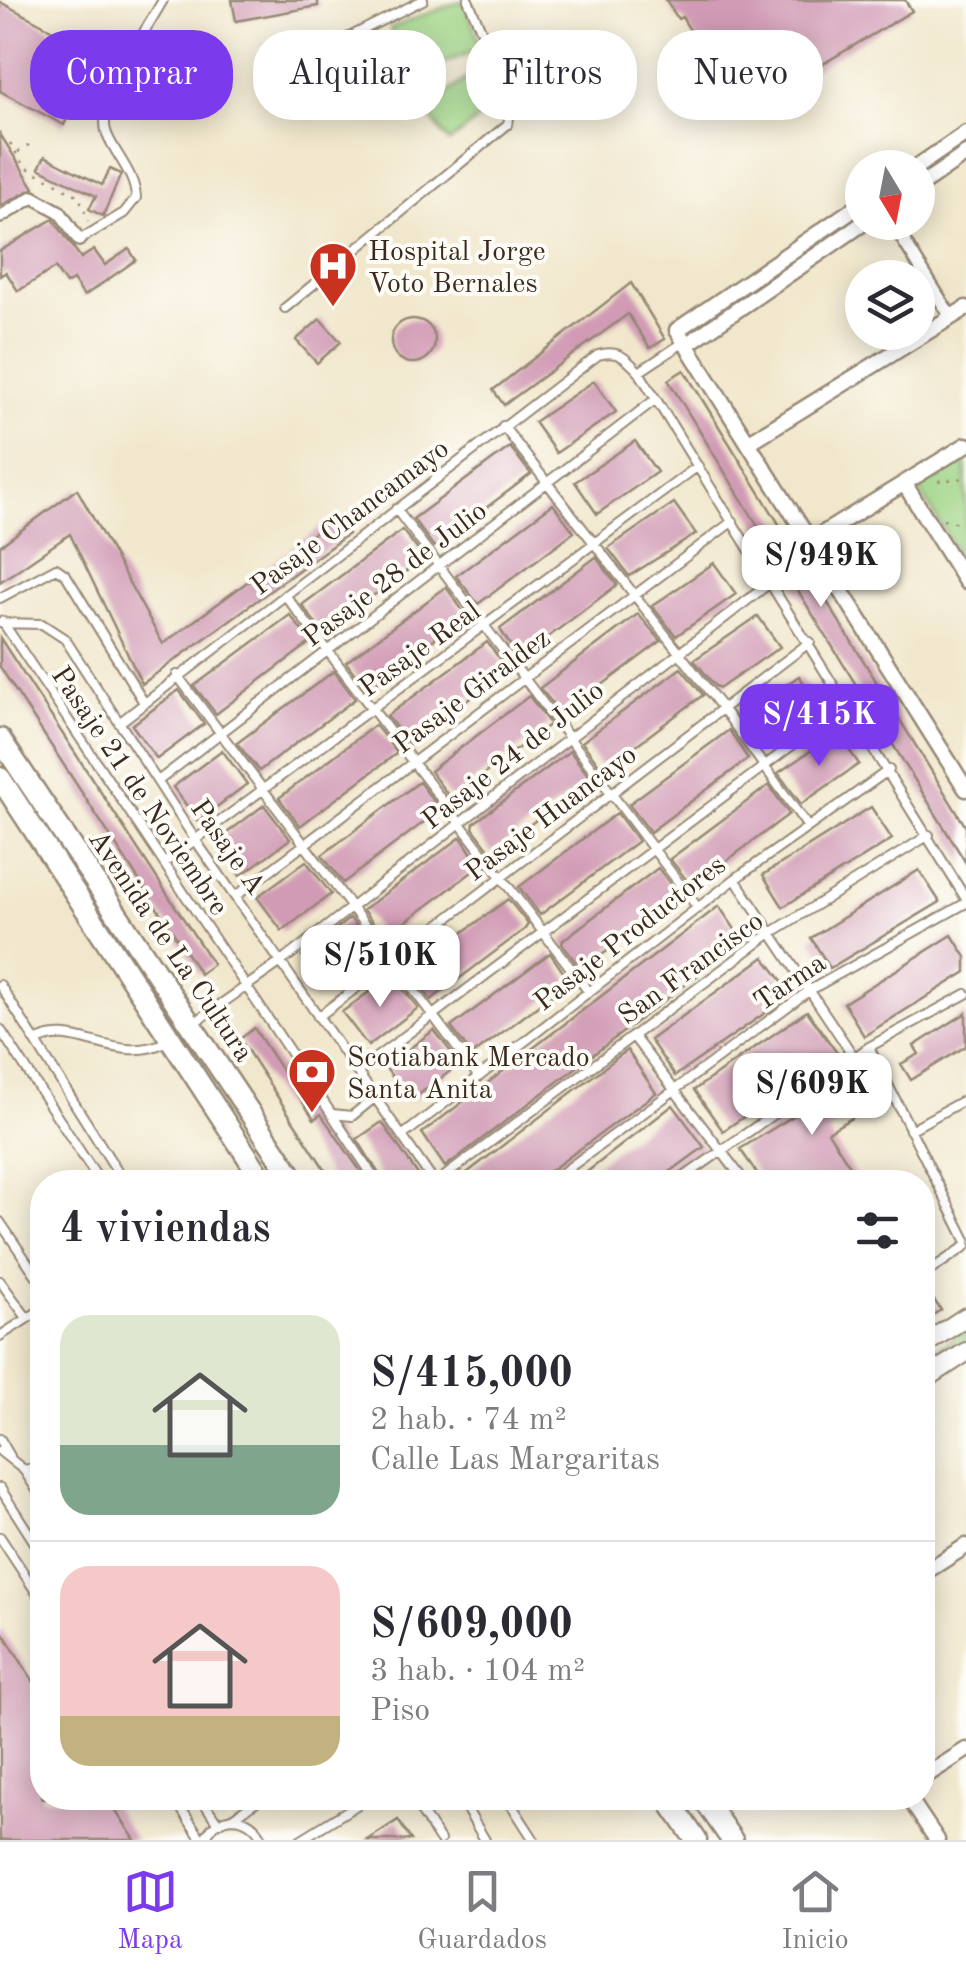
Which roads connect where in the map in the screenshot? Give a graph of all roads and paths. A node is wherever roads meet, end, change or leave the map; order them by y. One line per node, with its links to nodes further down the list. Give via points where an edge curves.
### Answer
1 (162, 0): 14 (lane, via 104,114 136,198)
2 (424, 0): 4 (lane)
3 (468, 0): 22 (lane, via 512,100 508,124)
4 (363, 30)
5 (966, 132): 9 (street)
6 (10, 142): 8 (path)
7 (32, 143): 8 (path)
8 (16, 153): 14 (path, via 24,166 80,196)
9 (935, 154)
10 (966, 154): 11 (street)
11 (935, 175)
12 (845, 215): 18 (street)
13 (0, 217): 16 (street, via 32,198 60,212)
14 (94, 231): 16 (lane)
15 (845, 236): 19 (street)
16 (78, 240)
17 (903, 240): 24 (street)
18 (795, 249): 19 (street); 20 (street)
19 (806, 263): 21 (street)
20 (738, 288): 21 (street); 25 (street)
21 (748, 303): 25 (street)
22 (285, 308)
23 (966, 308): 24 (street)
24 (952, 317): 29 (street)
25 (683, 339): 26 (lane); 29 (street)
26 (640, 372): 27 (lane); 28 (lane, Pasaje Chancamayo, via 623,355 598,356)
27 (656, 400): 31 (lane); 35 (lane, Pasaje 28 de Julio)
28 (504, 426): 35 (lane); 36 (lane, Pasaje Chancamayo)
29 (748, 443): 40 (street)
30 (966, 445): 34 (street)
31 (698, 466): 37 (lane); 41 (lane, Pasaje Real)
32 (966, 478): 33 (path)
33 (933, 482)
34 (904, 483): 40 (street); 44 (street)
35 (549, 484): 41 (lane); 42 (lane, Pasaje 28 de Julio)
36 (396, 509): 42 (lane); 45 (lane, Pasaje Chancamayo)
37 (733, 521): 43 (lane); 46 (lane, Pasaje Giraldez)
38 (966, 525): 39 (path, via 936,518)
39 (946, 535)
40 (810, 542): 68 (street)
41 (596, 545): 46 (lane); 49 (lane, Pasaje Real)
42 (440, 566): 49 (lane); 51 (lane, Pasaje 28 de Julio)
43 (771, 582): 50 (lane); 52 (lane, Pasaje 24 de Julio)
44 (966, 582)
45 (284, 594): 51 (lane); 53 (lane, Pasaje Chancamayo)
46 (634, 595): 52 (lane); 54 (lane, Pasaje Giraldez)
47 (0, 598): 55 (lane, via 41,573 56,568 66,575)
48 (1, 621): 59 (lane, Pasaje A, via 42,624 65,639); 77 (lane, Pasaje 21 de Noviembre)
49 (486, 626): 54 (lane); 58 (lane, Pasaje Real)
50 (810, 642): 56 (lane); 57 (lane, Pasaje Huancayo)
51 (327, 652): 58 (lane); 60 (lane, Pasaje 28 de Julio)
52 (678, 652): 57 (lane); 61 (lane, Pasaje 24 de Julio)
53 (177, 676): 55 (lane, Pasaje Chancamayo); 60 (lane)
54 (525, 677): 61 (lane); 63 (lane, Pasaje Giraldez)
55 (143, 701): 59 (lane, Pasaje Chancamayo)
56 (847, 704): 64 (lane); 65 (lane)
57 (722, 709): 64 (lane); 70 (lane, Pasaje Huancayo)
58 (372, 712): 63 (lane); 69 (lane, Pasaje Real)
59 (118, 723): 67 (lane, Pasaje A)
60 (220, 734): 67 (lane, Pasaje 28 de Julio); 69 (lane)
61 (571, 736): 70 (lane); 71 (lane, Pasaje 24 de Julio)
62 (0, 738): 95 (main road, Avenida de La Cultura)
63 (411, 763): 71 (lane); 75 (lane, Pasaje Giraldez)
64 (766, 766): 72 (lane); 76 (lane)
65 (888, 770): 72 (lane, Pasaje Productores); 73 (lane)
66 (0, 778): 98 (main road, Avenida de La Cultura)
67 (158, 781): 74 (lane, Pasaje A)
68 (966, 789)
69 (263, 792): 74 (lane, Pasaje Real); 75 (lane)
70 (613, 792): 76 (lane); 78 (lane, Pasaje Huancayo)
71 (459, 823): 78 (lane); 82 (lane, Pasaje 24 de Julio)
72 (808, 827): 79 (lane, Pasaje Productores)
73 (929, 835): 81 (lane); 85 (lane, San Francisco)
74 (196, 841): 77 (lane, Pasaje Real); 80 (lane, Pasaje A)
75 (303, 844): 80 (lane, Pasaje Giraldez); 82 (lane)
76 (654, 849): 83 (lane); 84 (lane)
77 (164, 862): 89 (lane, Pasaje 21 de Noviembre)
78 (501, 877): 84 (lane); 86 (lane, Pasaje Huancayo)
79 (735, 879): 83 (lane, Pasaje Productores); 85 (lane)
80 (236, 896): 87 (lane, Pasaje A)
81 (966, 901): 90 (lane, Tarma)
82 (351, 907): 86 (lane); 87 (lane, Pasaje 24 de Julio)
83 (698, 908): 91 (lane, Pasaje Productores)
84 (544, 932): 91 (lane); 93 (lane)
85 (771, 933): 90 (lane); 97 (lane, San Francisco)
86 (393, 960): 93 (lane); 94 (lane, Pasaje Huancayo)
87 (280, 962): 89 (lane, Pasaje 24 de Julio); 94 (lane, Pasaje A)
88 (0, 985): 99 (lane)
89 (245, 987): 95 (lane, Pasaje 24 de Julio); 107 (lane, Pasaje 21 de Noviembre)
90 (810, 990): 101 (lane); 104 (lane, Tarma)
91 (589, 992): 103 (lane, Pasaje Productores)
92 (966, 994): 100 (lane)
93 (434, 1014): 102 (lane); 103 (lane)
94 (318, 1016): 102 (lane, Pasaje A)
95 (192, 1024): 98 (lane, Pasaje 24 de Julio); 114 (main road, Avenida de La Cultura)
96 (0, 1029): 111 (lane)
97 (633, 1036): 104 (lane); 117 (lane, San Francisco)
98 (172, 1038): 99 (lane, via 139,1050 108,1049 60,1033); 113 (main road, Avenida de La Cultura)
99 (36, 1042): 112 (lane)
100 (869, 1047): 101 (lane); 108 (lane)
101 (854, 1057): 110 (lane)
102 (357, 1072): 105 (lane, Pasaje A)
103 (479, 1076): 109 (lane, Pasaje Productores)
104 (674, 1092): 110 (lane); 118 (lane, Tarma)
105 (374, 1098): 107 (lane, via 352,1116); 109 (lane, Pasaje A)
106 (966, 1099): 108 (lane)
107 (332, 1114): 115 (lane)
108 (910, 1130): 121 (lane)
109 (402, 1136): 116 (lane, Pasaje A)
110 (723, 1148): 119 (lane); 120 (lane)
111 (92, 1170)
112 (116, 1170)
113 (256, 1170)
114 (288, 1170)
115 (369, 1170)
116 (426, 1170)
117 (451, 1170)
118 (567, 1170)
119 (693, 1170)
120 (737, 1170)
121 (930, 1170)
122 (935, 1179): 124 (lane)
123 (966, 1212): 124 (lane)
124 (955, 1219): 126 (lane)
125 (0, 1222): 127 (lane)
126 (966, 1243): 128 (lane)
127 (30, 1266)
128 (935, 1266)
129 (0, 1282): 132 (lane)
130 (30, 1316): 132 (lane)
131 (966, 1317): 134 (street)
132 (27, 1318): 133 (lane)
133 (0, 1336)
134 (935, 1337)
135 (966, 1352): 136 (street)
136 (935, 1372)
137 (0, 1439): 139 (lane)
138 (0, 1451): 139 (lane)
139 (13, 1460): 141 (lane)
140 (30, 1469): 141 (lane)
141 (24, 1470): 142 (lane)
142 (30, 1479)
143 (0, 1488): 144 (lane)
144 (30, 1535)
145 (0, 1537): 148 (lane)
146 (966, 1546): 147 (street)
147 (935, 1566)
148 (30, 1583)
149 (966, 1750): 150 (street)
150 (935, 1770)
151 (182, 1810): 163 (lane)
152 (209, 1810): 162 (lane)
153 (244, 1810): 161 (lane)
154 (349, 1810): 165 (lane)
155 (420, 1810): 166 (lane)
156 (467, 1810): 167 (lane)
157 (515, 1810): 168 (lane)
158 (675, 1810): 169 (main road)
159 (711, 1810): 170 (main road)
160 (917, 1810): 171 (street)
161 (232, 1818): 162 (lane); 164 (lane, via 253,1824)
162 (217, 1822): 163 (lane)
163 (203, 1840)
164 (263, 1840)
165 (300, 1840)
166 (440, 1840)
167 (485, 1840)
168 (534, 1840)
169 (696, 1840)
170 (732, 1840)
171 (937, 1840)

